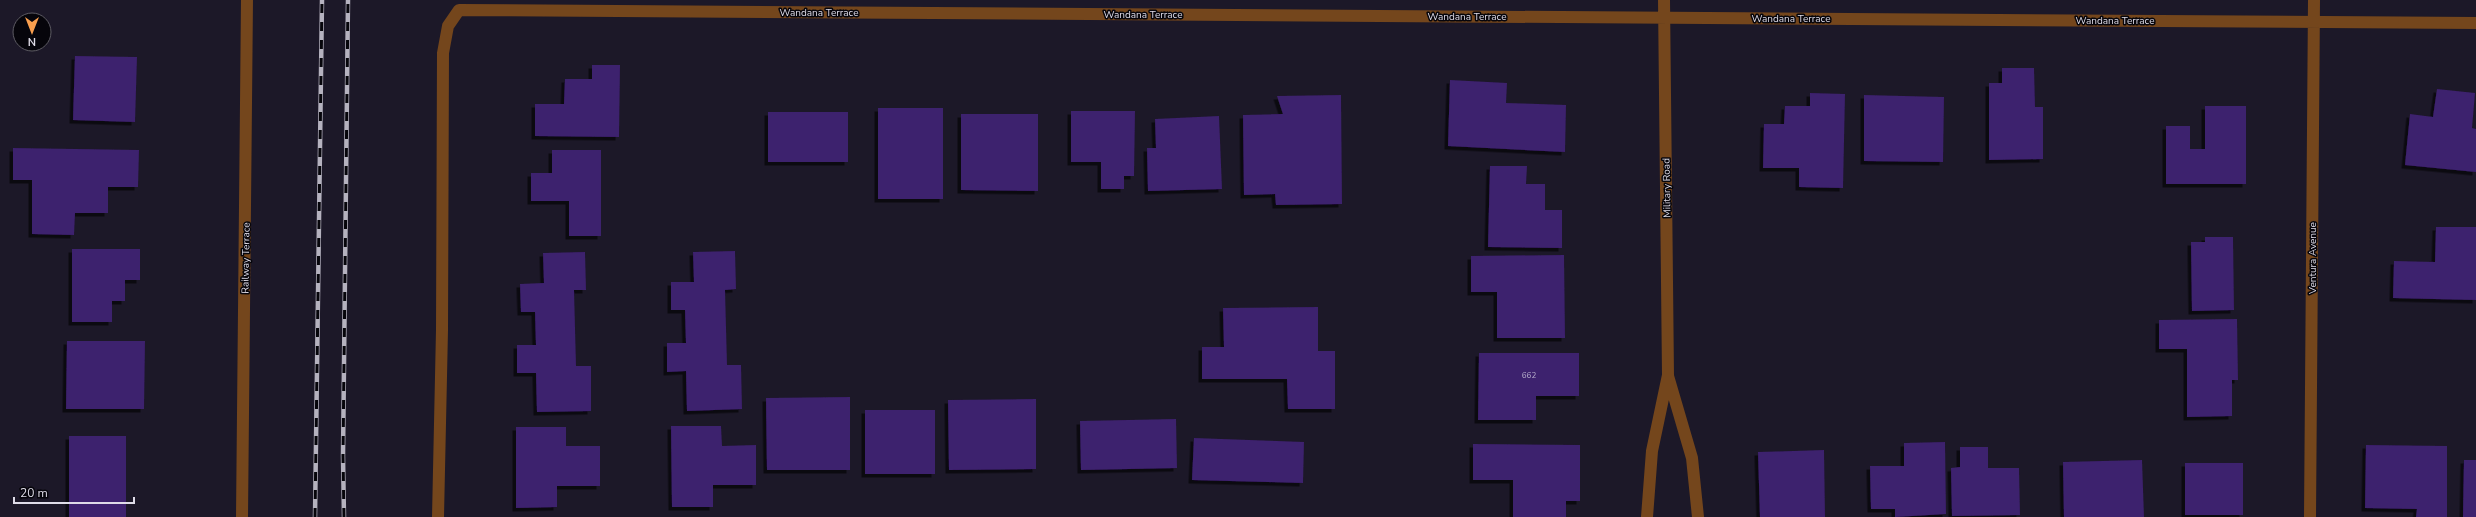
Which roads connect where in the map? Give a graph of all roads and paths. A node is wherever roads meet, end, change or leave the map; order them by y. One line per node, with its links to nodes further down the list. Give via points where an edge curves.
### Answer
1 (247, 0): 8 (street, Railway Terrace)
2 (1664, 0): 4 (street, Military Road)
3 (2314, 0): 5 (street, Ventura Avenue)
4 (1664, 18): 5 (street, Wandana Terrace); 7 (street, Military Road); 9 (street, Wandana Terrace, via 459,10 448,26 443,53)
5 (2314, 22): 6 (street, Wandana Terrace); 12 (street, Ventura Avenue)
6 (2476, 23)
7 (1668, 375): 10 (street, Military Road, via 1652,451); 11 (street, Military Road, via 1692,458)
8 (242, 517)
9 (438, 517)
10 (1647, 517)
11 (1698, 517)
12 (2310, 517)

